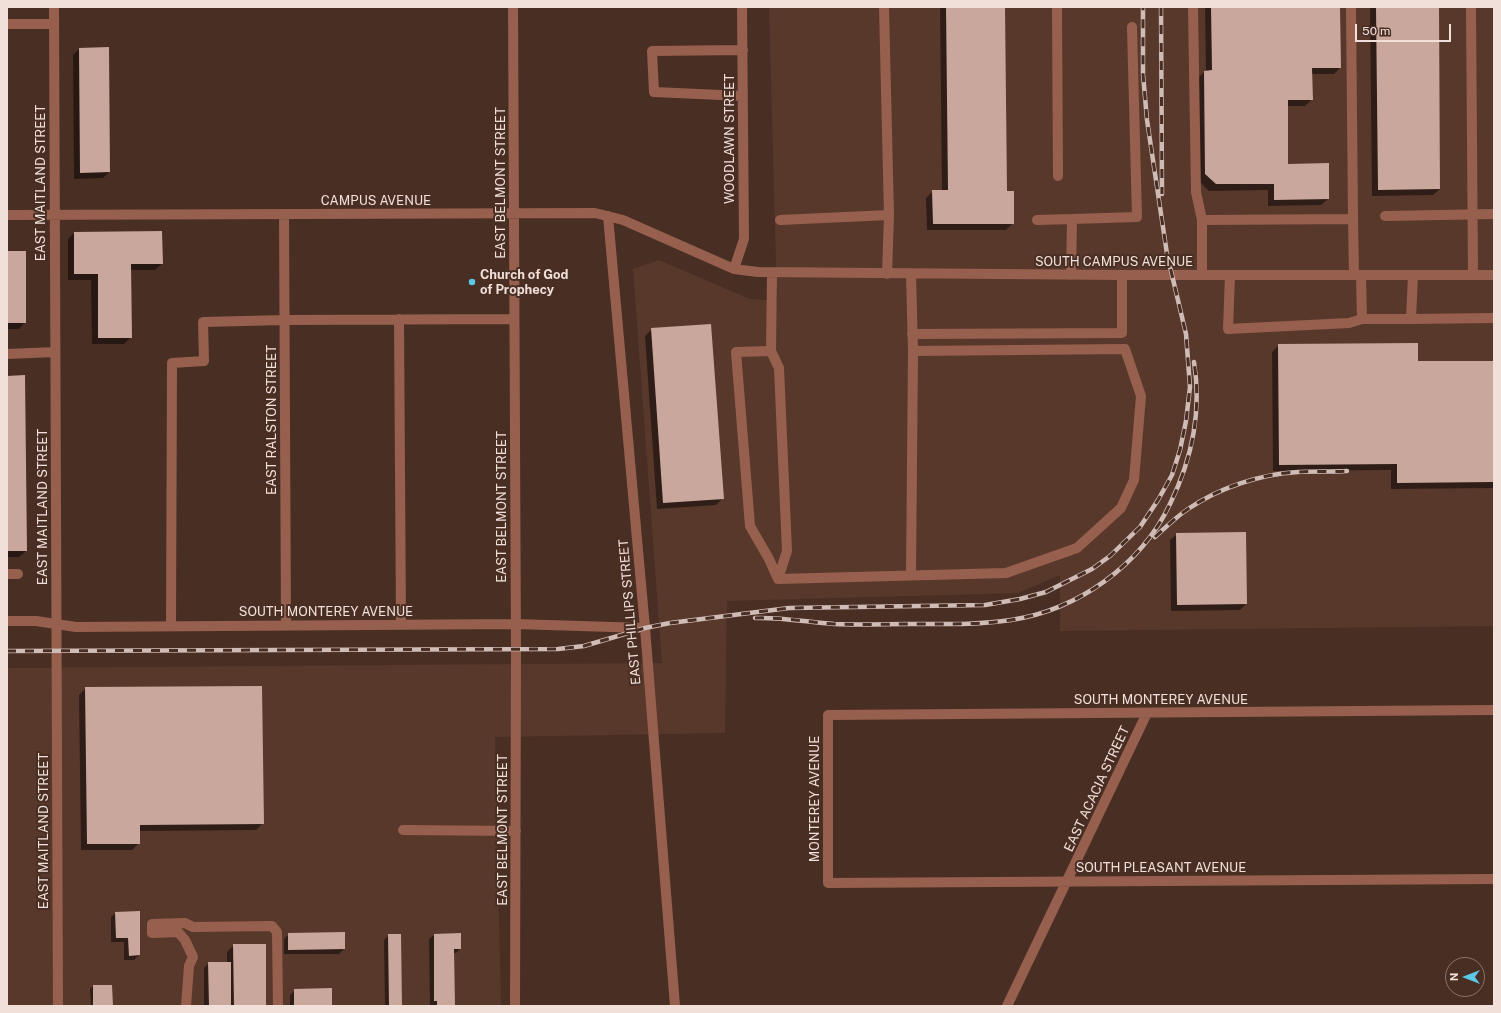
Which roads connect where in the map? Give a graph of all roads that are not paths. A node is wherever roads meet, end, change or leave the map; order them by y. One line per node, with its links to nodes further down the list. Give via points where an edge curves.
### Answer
1 (54, 7): 10 (street, EAST MAITLAND STREET)
2 (513, 7): 15 (street, EAST BELMONT STREET)
3 (742, 7): 12 (street, WOODLAWN STREET)
4 (884, 7): 21 (street)
5 (1057, 7): 14 (street)
6 (1193, 7): 28 (street, via 1196,192)
7 (1351, 7): 25 (street)
8 (1471, 7): 18 (street)
9 (7, 24): 10 (street)
10 (54, 24): 16 (street, EAST MAITLAND STREET)
11 (1132, 27): 24 (street, via 1137,217)
12 (742, 50): 13 (street, WOODLAWN STREET); 13 (street, via 652,52 654,92)
13 (743, 96): 29 (street, WOODLAWN STREET, via 744,239)
14 (1058, 176)
15 (514, 213): 17 (street, CAMPUS AVENUE); 22 (street, CAMPUS AVENUE, via 594,213); 41 (street, EAST BELMONT STREET)
16 (54, 214): 17 (street, CAMPUS AVENUE); 20 (street, CAMPUS AVENUE); 52 (street, EAST MAITLAND STREET)
17 (284, 214): 46 (street, EAST RALSTON STREET)
18 (1472, 214): 19 (street); 23 (street); 39 (street)
19 (1494, 214)
20 (7, 215)
21 (889, 215): 26 (street); 31 (street)
22 (608, 216): 29 (street, CAMPUS AVENUE, via 623,220); 62 (street, EAST PHILLIPS STREET)
23 (1385, 216)
24 (1072, 218): 27 (street); 33 (street)
25 (1353, 219): 28 (street); 37 (street)
26 (780, 220)
27 (1037, 220)
28 (1202, 220): 35 (street)
29 (734, 269): 30 (street, SOUTH CAMPUS AVENUE)
30 (772, 273): 31 (street, SOUTH CAMPUS AVENUE); 50 (street)
31 (886, 274): 32 (street, SOUTH CAMPUS AVENUE)
32 (911, 274): 33 (street, SOUTH CAMPUS AVENUE); 48 (street)
33 (1071, 275): 34 (street, SOUTH CAMPUS AVENUE)
34 (1122, 275): 35 (street, SOUTH CAMPUS AVENUE); 47 (street)
35 (1202, 275): 36 (street, SOUTH CAMPUS AVENUE)
36 (1230, 275): 37 (street, SOUTH CAMPUS AVENUE); 44 (street, via 1228,329 1349,323)
37 (1358, 275): 38 (street, SOUTH CAMPUS AVENUE); 44 (street)
38 (1412, 275): 39 (street, SOUTH CAMPUS AVENUE); 45 (street)
39 (1473, 275): 40 (street, SOUTH CAMPUS AVENUE)
40 (1494, 275)
41 (514, 318): 43 (street); 59 (street, EAST BELMONT STREET)
42 (1494, 318): 45 (street)
43 (399, 319): 46 (street); 58 (street)
44 (1362, 319): 45 (street)
45 (1411, 319)
46 (284, 320): 60 (street, EAST RALSTON STREET); 61 (street, via 203,322 204,362 172,363)
47 (1122, 332): 48 (street); 49 (street)
48 (912, 334): 51 (street)
49 (1125, 348): 51 (street); 54 (street, via 1141,396 1134,480 1121,508 1077,548 1006,573)
50 (771, 351): 55 (street, via 779,368 787,552); 55 (street, via 736,352 750,526)
51 (913, 351): 54 (street)
52 (55, 352): 53 (street); 57 (street, EAST MAITLAND STREET)
53 (7, 354)
54 (911, 575): 55 (street)
55 (778, 579)
56 (7, 621): 57 (street, SOUTH MONTEREY AVENUE)
57 (56, 624): 61 (street, SOUTH MONTEREY AVENUE, via 76,627); 71 (street, EAST MAITLAND STREET)
58 (401, 624): 59 (street, SOUTH MONTEREY AVENUE); 60 (street, SOUTH MONTEREY AVENUE)
59 (515, 624): 62 (street, SOUTH MONTEREY AVENUE); 67 (street, EAST BELMONT STREET)
60 (286, 625): 61 (street, SOUTH MONTEREY AVENUE)
61 (171, 626)
62 (645, 628): 75 (street, EAST PHILLIPS STREET)
63 (1494, 710): 64 (street, SOUTH MONTEREY AVENUE)
64 (1147, 713): 65 (street, SOUTH MONTEREY AVENUE); 69 (street, EAST ACACIA STREET)
65 (828, 715): 70 (street, MONTEREY AVENUE)
66 (403, 830): 67 (street)
67 (516, 832): 74 (street, EAST BELMONT STREET)
68 (1494, 879): 69 (street, SOUTH PLEASANT AVENUE)
69 (1067, 882): 70 (street, SOUTH PLEASANT AVENUE); 76 (street, EAST ACACIA STREET)
70 (828, 883)
71 (58, 1006)
72 (186, 1006): 73 (street, via 189,966 193,957 178,932 152,933 152,924 185,923 193,927 272,926 277,932)
73 (278, 1006)
74 (516, 1006)
75 (675, 1006)
76 (1007, 1006)

